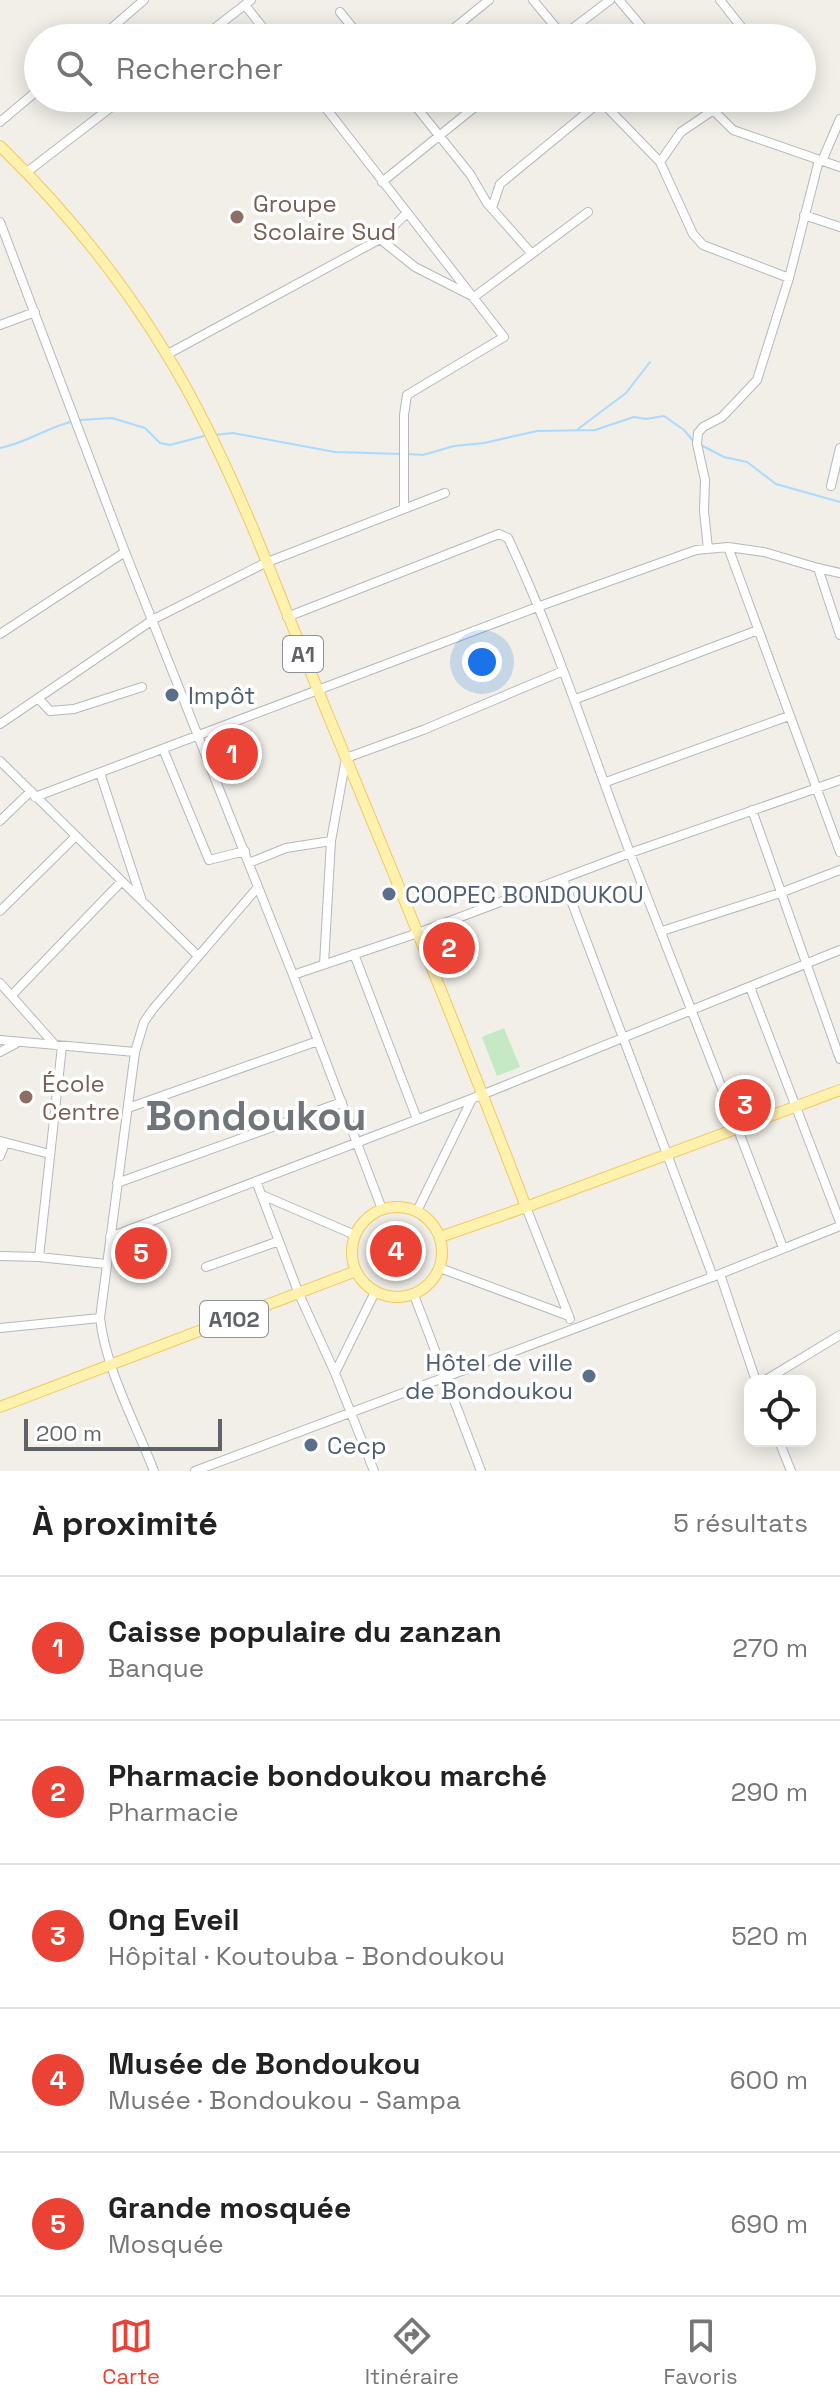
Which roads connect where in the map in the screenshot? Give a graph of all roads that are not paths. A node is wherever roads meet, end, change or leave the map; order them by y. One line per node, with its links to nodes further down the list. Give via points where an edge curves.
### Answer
1 (144, 0): 9 (street)
2 (489, 0): 13 (street)
3 (533, 0): 14 (street)
4 (610, 0): 15 (street)
5 (619, 0): 16 (street)
6 (720, 0): 17 (street)
7 (248, 2): 10 (street); 11 (street)
8 (340, 12): 12 (street)
9 (116, 24)
10 (220, 24)
11 (262, 24)
12 (350, 24)
13 (459, 24)
14 (552, 24)
15 (579, 24)
16 (639, 24)
17 (739, 24)
18 (24, 102): 28 (street)
19 (105, 112): 34 (street)
20 (329, 112): 35 (street)
21 (420, 112): 29 (street)
22 (468, 112): 29 (street)
23 (585, 112): 36 (street, via 500,184)
24 (612, 112): 32 (street)
25 (711, 112): 32 (street, via 681,132)
26 (713, 112): 31 (street, via 733,130)
27 (840, 119): 31 (street)
28 (0, 122)
29 (439, 135): 35 (street); 36 (street)
30 (0, 146): 34 (main road, A1)
31 (820, 161): 33 (street); 39 (street)
32 (660, 162): 44 (street, via 703,245)
33 (840, 167)
34 (27, 172): 48 (main road, A1, via 95,251)
35 (382, 182): 38 (street)
36 (492, 208): 43 (street)
37 (588, 212): 43 (street)
38 (406, 214): 42 (street); 45 (street)
39 (804, 215): 41 (street); 44 (street)
40 (0, 222): 46 (street)
41 (840, 227)
42 (380, 239): 45 (street, via 415,267); 48 (street)
43 (532, 254): 45 (street)
44 (789, 278): 54 (street, via 757,380 722,417 698,433)
45 (474, 297): 52 (street, via 504,337 407,395)
46 (35, 312): 47 (street); 55 (street)
47 (0, 325)
48 (166, 355): 56 (main road, A1, via 213,441)
49 (840, 448): 50 (street, via 831,486)
50 (840, 479)
51 (445, 493): 52 (street)
52 (404, 506): 56 (street)
53 (728, 547): 54 (street); 57 (street); 62 (street)
54 (708, 549): 59 (street)
55 (125, 552): 61 (street); 63 (street)
56 (265, 563): 60 (main road, A1); 61 (street)
57 (818, 568): 58 (street); 64 (street)
58 (840, 573)
59 (540, 606): 60 (street, via 504,534); 65 (street); 67 (street)
60 (287, 617): 67 (main road, A1)
61 (154, 619): 68 (street); 72 (street)
62 (758, 630): 69 (street); 70 (street)
63 (0, 634)
64 (840, 635)
65 (563, 671): 69 (street); 74 (street)
66 (142, 687): 68 (street, via 74,709 50,711)
67 (318, 690): 72 (street); 74 (main road, A1)
68 (39, 699): 71 (street)
69 (576, 699): 78 (street)
70 (789, 716): 78 (street); 79 (street)
71 (0, 724)
72 (198, 734): 73 (street); 85 (street)
73 (163, 749): 76 (street); 85 (street, via 209,860)
74 (346, 758): 84 (street); 97 (main road, A1)
75 (0, 761): 80 (street)
76 (100, 773): 80 (street); 94 (street)
77 (840, 780): 79 (street)
78 (606, 782): 87 (street)
79 (815, 789): 81 (street); 86 (street)
80 (33, 794): 82 (street); 83 (street)
81 (752, 810): 87 (street); 93 (street)
82 (0, 821)
83 (75, 837): 91 (street); 95 (street)
84 (331, 841): 88 (street, via 286,848); 101 (street)
85 (245, 851): 88 (street)
86 (840, 852)
87 (630, 853): 90 (street); 96 (street)
88 (249, 863): 92 (street)
89 (840, 870): 93 (street)
90 (563, 879): 97 (street); 108 (street)
91 (121, 882): 94 (street); 106 (street)
92 (258, 887): 100 (street); 103 (street)
93 (780, 893): 96 (street); 102 (street)
94 (143, 903): 100 (street)
95 (0, 911)
96 (662, 931): 107 (street)
97 (418, 933): 99 (street); 117 (main road, A1)
98 (840, 950): 102 (street)
99 (354, 954): 101 (street); 122 (street)
100 (198, 956): 114 (street, via 144,1022)
101 (324, 964): 103 (street)
102 (806, 964): 105 (street); 115 (street)
103 (293, 975): 110 (street)
104 (0, 983): 106 (street)
105 (750, 987): 107 (street); 120 (street)
106 (12, 995): 112 (street)
107 (693, 1011): 108 (street); 123 (street)
108 (624, 1038): 117 (street); 127 (street)
109 (0, 1040): 111 (street)
110 (318, 1041): 119 (street); 121 (street)
111 (16, 1043): 112 (street); 113 (street)
112 (59, 1046): 114 (street); 126 (street)
113 (0, 1052)
114 (135, 1052): 121 (street)
115 (840, 1059)
116 (840, 1090): 120 (main road)
117 (484, 1094): 118 (street); 132 (main road, A1)
118 (472, 1099): 122 (street); 134 (street)
119 (342, 1102): 125 (street); 130 (street)
120 (793, 1106): 123 (main road); 135 (street)
121 (128, 1108): 130 (street)
122 (417, 1119): 125 (street)
123 (738, 1127): 127 (main road); 140 (street)
124 (3, 1142): 126 (street); 128 (street)
125 (357, 1142): 129 (street); 133 (street)
126 (50, 1154): 142 (street)
127 (667, 1154): 132 (main road); 147 (street)
128 (0, 1156)
129 (256, 1181): 131 (street); 137 (street)
130 (117, 1183): 137 (street)
131 (262, 1195): 136 (street); 139 (street)
132 (526, 1207): 138 (main road); 151 (street)
133 (382, 1209): 134 (main road); 136 (main road)
134 (417, 1211): 138 (main road)
135 (840, 1224): 140 (street)
136 (355, 1235): 146 (main road)
137 (110, 1237): 143 (street)
138 (440, 1237): 145 (main road)
139 (279, 1241): 144 (street); 149 (street)
140 (783, 1248): 147 (street)
141 (0, 1256): 142 (street)
142 (39, 1257): 143 (street)
143 (106, 1264): 152 (street)
144 (206, 1267)
145 (440, 1268): 150 (main road); 151 (street)
146 (356, 1271): 148 (main road); 149 (main road, A102)
147 (716, 1275): 154 (street); 159 (street)
148 (375, 1292): 150 (main road, via 394,1298); 157 (street)
149 (299, 1294): 156 (main road, A102); 157 (street)
150 (414, 1295): 158 (street)
151 (569, 1316): 154 (street)
152 (100, 1318): 153 (street); 156 (street)
153 (0, 1328)
154 (573, 1328): 158 (street)
155 (840, 1335): 160 (street)
156 (112, 1366): 161 (main road, A102); 164 (street)
157 (335, 1373): 162 (street)
158 (445, 1375): 162 (street); 167 (street)
159 (754, 1375)
160 (774, 1375)
161 (0, 1407)
162 (350, 1411): 165 (street); 166 (street)
163 (781, 1447): 168 (street)
164 (154, 1471)
165 (195, 1471)
166 (374, 1471)
167 (481, 1471)
168 (791, 1471)

